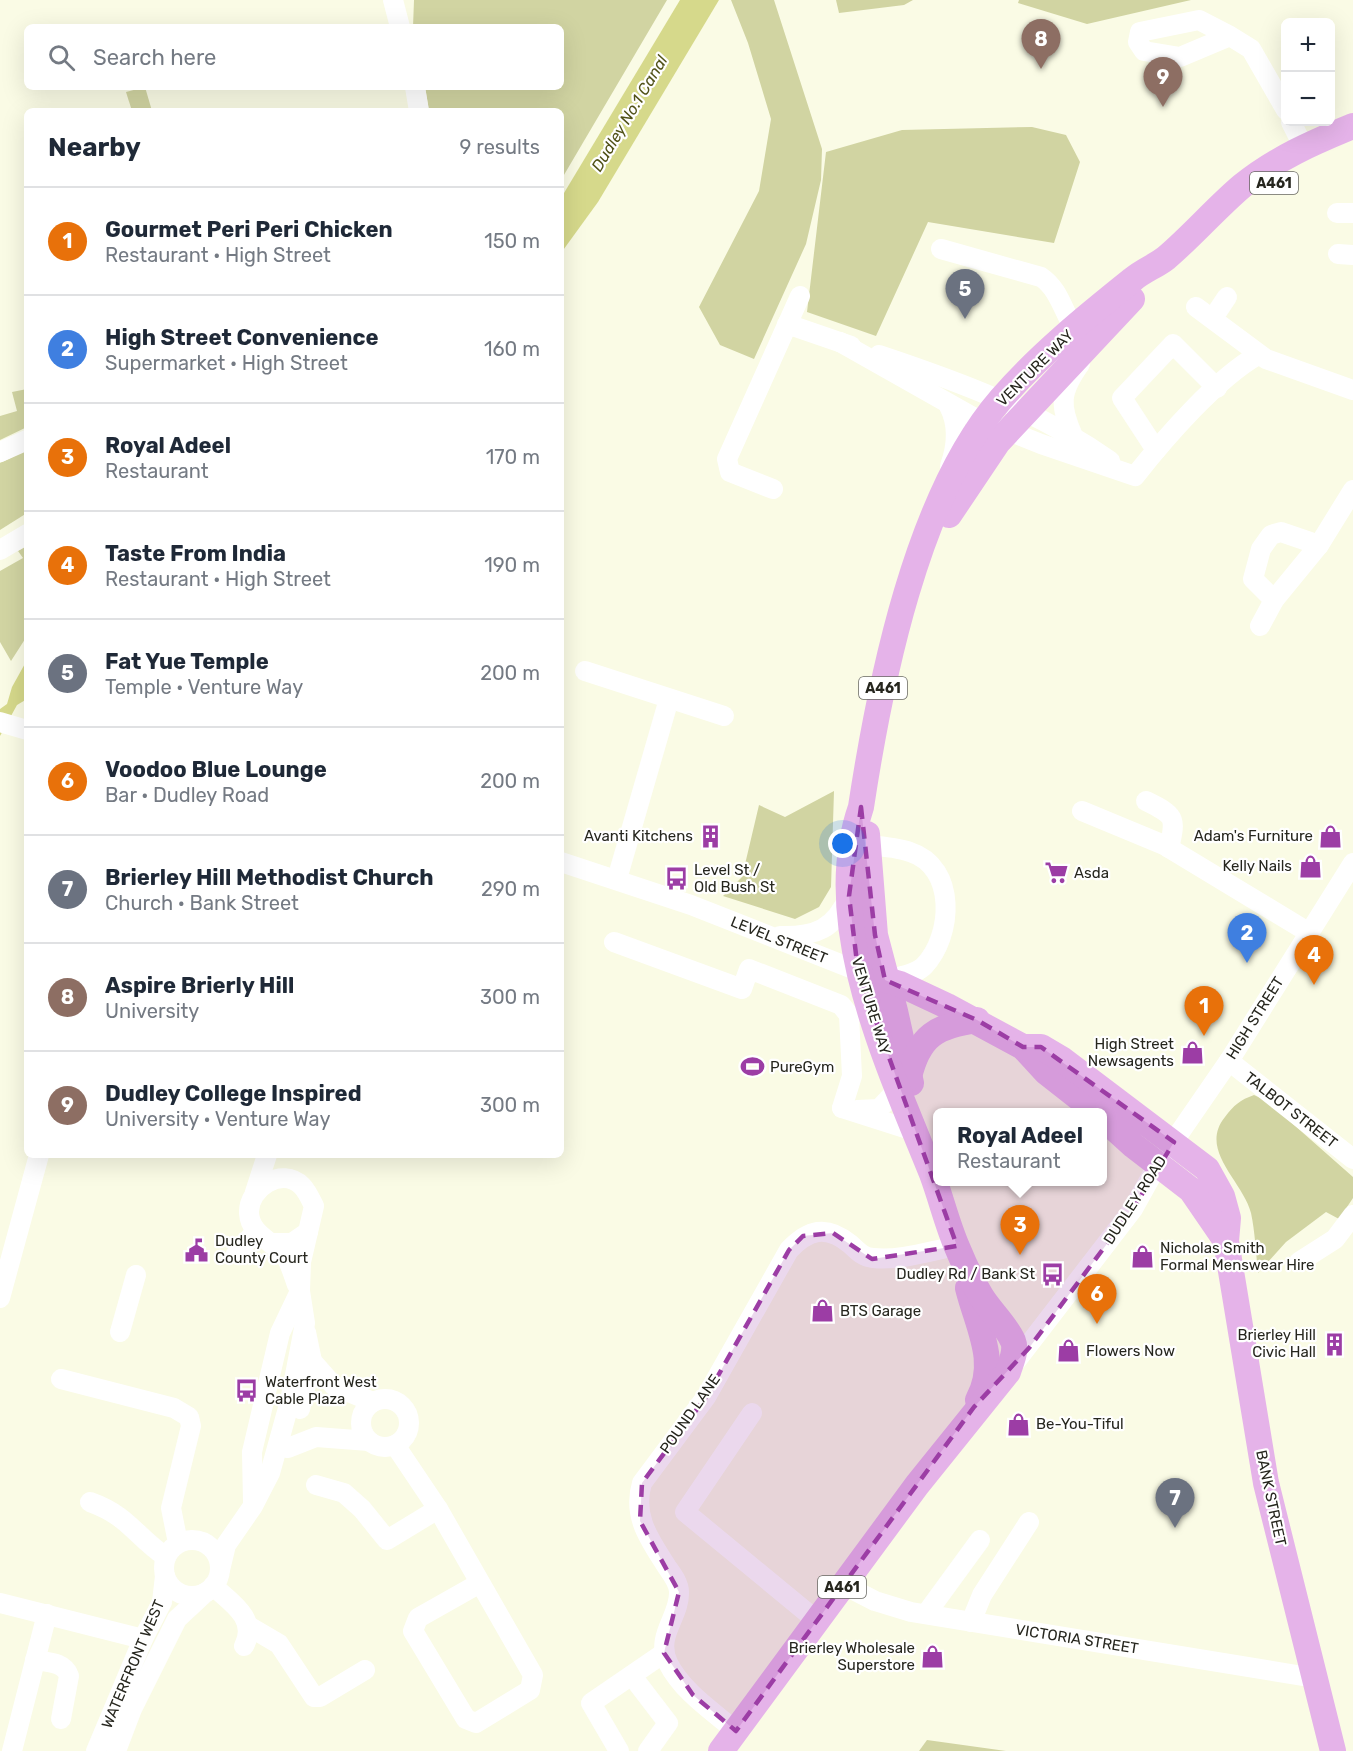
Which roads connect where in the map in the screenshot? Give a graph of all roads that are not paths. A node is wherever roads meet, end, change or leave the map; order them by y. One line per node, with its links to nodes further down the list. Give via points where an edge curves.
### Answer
1 (394, 2): 2 (street)
2 (399, 24)
3 (1230, 36): 5 (street, via 1251,49)
4 (416, 90): 6 (street)
5 (1281, 101)
6 (418, 108)
7 (1293, 126): 10 (street)
8 (1353, 126): 10 (main road, VENTURE WAY / A461)
9 (1353, 142): 11 (main road, VENTURE WAY / A461, via 1305,165)
10 (1303, 146): 11 (main road, VENTURE WAY / A461, via 1244,185)
11 (1199, 230): 13 (main road, VENTURE WAY / A461)
12 (940, 249): 20 (street, via 1041,277 1053,285)
13 (1163, 260): 17 (main road, VENTURE WAY / A461); 20 (main road, VENTURE WAY / A461, via 1134,278)
14 (800, 296): 19 (street)
15 (1227, 297): 18 (street)
16 (1196, 307): 18 (street)
17 (1115, 316): 27 (main road, VENTURE WAY / A461); 30 (street, via 1073,375 1064,395 1063,414)
18 (1213, 318): 22 (street)
19 (787, 324): 21 (street); 35 (street, via 727,459 730,472)
20 (1074, 328): 25 (main road, VENTURE WAY / A461)
21 (840, 342): 25 (street); 26 (street)
22 (1251, 349): 23 (street); 24 (street)
23 (1217, 388): 32 (street); 32 (street, via 1173,344 1122,398)
24 (1353, 390)
25 (1001, 399): 27 (street); 28 (main road, VENTURE WAY / A461); 29 (street)
26 (950, 406): 28 (street); 37 (street, via 956,447)
27 (1025, 411): 29 (main road, VENTURE WAY / A461); 30 (street)
28 (984, 422): 29 (street); 37 (main road, VENTURE WAY / A461)
29 (1008, 431): 34 (street); 41 (main road, VENTURE WAY / A461, via 966,487)
30 (1073, 436): 34 (street)
31 (24, 441): 33 (street)
32 (1156, 450): 34 (street, via 1135,476)
33 (0, 452)
34 (1127, 473)
35 (773, 489)
36 (1353, 490): 39 (street)
37 (939, 500): 41 (main road, VENTURE WAY / A461)
38 (24, 536): 40 (street)
39 (1319, 545): 42 (street); 42 (street, via 1281,532 1270,535 1261,549 1253,579)
40 (0, 550)
41 (915, 572): 51 (main road, VENTURE WAY / A461, via 879,703 861,807)
42 (1274, 600): 43 (street)
43 (1260, 626)
44 (585, 671): 45 (street)
45 (669, 699): 46 (street); 55 (street)
46 (724, 716)
47 (0, 722): 48 (street)
48 (24, 729)
49 (1146, 801): 52 (street, via 1170,813 1173,819)
50 (1082, 811): 52 (street)
51 (860, 845): 56 (main road, VENTURE WAY / A461); 61 (main road, VENTURE WAY / A461); 61 (street, via 912,852 941,881 947,902 939,943 924,966)
52 (1169, 848): 57 (street)
53 (564, 863): 55 (street, LEVEL STREET)
54 (1353, 863): 57 (street, HIGH STREET)
55 (617, 879): 58 (street, LEVEL STREET)
56 (849, 896): 58 (street, via 844,908 824,928 805,937); 60 (main road, VENTURE WAY / A461)
57 (1308, 932): 64 (street, HIGH STREET)
58 (766, 935): 60 (street, LEVEL STREET)
59 (614, 942): 66 (street, via 742,989 749,969 841,1005 849,1015 852,1076)
60 (858, 971): 61 (main road, LEVEL STREET); 65 (main road, VENTURE WAY / A461)
61 (885, 980): 62 (main road, LEVEL STREET); 65 (main road, VENTURE WAY / A461, via 895,1011)
62 (977, 1020): 63 (main road, LEVEL STREET); 65 (main road, via 947,1025 922,1044)
63 (1023, 1047): 67 (main road, LEVEL STREET, via 1046,1072); 70 (main road, LEVEL STREET, via 1041,1047 1063,1060)
64 (1229, 1061): 70 (street, HIGH STREET); 74 (street, TALBOT STREET)
65 (902, 1079): 66 (street, via 879,1109); 69 (main road, VENTURE WAY / A461, via 915,1102)
66 (842, 1108): 69 (street)
67 (1091, 1108)
68 (1107, 1121): 75 (main road)
69 (914, 1131): 77 (main road, VENTURE WAY / A461)
70 (1174, 1142): 75 (street, DUDLEY ROAD); 83 (main road, BANK STREET, via 1207,1169 1222,1196 1228,1218)
71 (38, 1158): 89 (street)
72 (266, 1158): 79 (street)
73 (276, 1158): 76 (street)
74 (1351, 1158)
75 (1158, 1164): 83 (main road, BANK STREET, via 1191,1190); 92 (street); 94 (street, DUDLEY ROAD, via 1133,1209)
76 (293, 1180): 79 (street, via 268,1182); 81 (street, via 303,1186 314,1206)
77 (933, 1182)
78 (935, 1186): 84 (main road, VENTURE WAY / A461)
79 (255, 1192): 82 (street, via 249,1213)
80 (1353, 1215): 86 (street, via 1335,1239)
81 (308, 1232): 82 (street, via 292,1243); 88 (street)
82 (263, 1238): 85 (street); 88 (street, via 286,1258)
83 (1226, 1241): 127 (main road, BANK STREET, via 1266,1483)
84 (957, 1246): 92 (main road, VENTURE WAY / A461, via 981,1296); 96 (main road, via 987,1357); 123 (street, POUND LANE, via 872,1258 860,1254 833,1233 819,1231 803,1236 789,1250 706,1397 642,1484 638,1497 640,1521 679,1592)
85 (236, 1254)
86 (1299, 1262)
87 (136, 1275): 91 (street)
88 (300, 1291): 90 (street); 106 (street, via 280,1332 252,1452)
89 (0, 1298)
90 (305, 1323): 93 (street); 103 (street, via 290,1401)
91 (120, 1332)
92 (1014, 1346): 94 (main road, A461); 96 (street)
93 (312, 1362): 97 (street, via 334,1386); 102 (street)
94 (1008, 1372): 99 (main road, A461)
95 (61, 1379): 111 (street, via 174,1408 189,1417 171,1508)
96 (986, 1384): 99 (main road)
97 (373, 1402): 100 (street, via 366,1408 361,1425); 101 (street, via 396,1401 407,1413 407,1432)
98 (752, 1413): 118 (street, via 686,1512)
99 (965, 1424): 114 (main road, A461)
100 (369, 1441): 101 (street, via 377,1446); 102 (street, via 316,1437)
101 (395, 1445): 107 (street)
102 (288, 1448): 103 (street)
103 (270, 1473): 106 (street)
104 (316, 1485): 107 (street, via 344,1493 387,1540)
105 (90, 1502): 111 (street, via 125,1519 153,1548)
106 (253, 1506): 109 (street)
107 (438, 1509): 113 (street)
108 (1029, 1522): 119 (street, via 982,1595)
109 (232, 1534): 111 (street); 112 (street)
110 (980, 1540): 117 (street)
111 (176, 1554): 112 (street, via 205,1543 216,1554); 112 (street, via 174,1590 190,1596); 121 (street, WATERFRONT WEST, via 162,1602)
112 (213, 1583): 120 (street); 132 (street, WATERFRONT WEST, via 177,1619 132,1709)
113 (480, 1583): 113 (street, via 533,1676 530,1690 476,1723 466,1719 413,1631 418,1618)
114 (844, 1585): 117 (street, VICTORIA STREET, via 875,1601); 118 (main road, A461)
115 (0, 1603): 116 (street)
116 (47, 1614): 121 (street); 124 (street)
117 (926, 1614): 119 (street, VICTORIA STREET)
118 (816, 1620): 129 (main road, A461)
119 (971, 1622): 127 (street, VICTORIA STREET)
120 (250, 1627): 122 (street); 125 (street, via 279,1644 314,1697 320,1698)
121 (143, 1639): 131 (street, WATERFRONT WEST)
122 (244, 1646)
123 (664, 1653): 126 (street); 129 (street, via 669,1665)
124 (35, 1660): 128 (street, via 68,1670); 130 (street)
125 (365, 1670)
126 (632, 1676): 133 (street, via 591,1702); 134 (street, via 668,1724)
127 (1315, 1678): 135 (main road, BANK STREET)
128 (61, 1719)
129 (728, 1741)
130 (12, 1751)
131 (96, 1751)
132 (116, 1751)
133 (619, 1751)
134 (648, 1751)
135 (1332, 1751)

